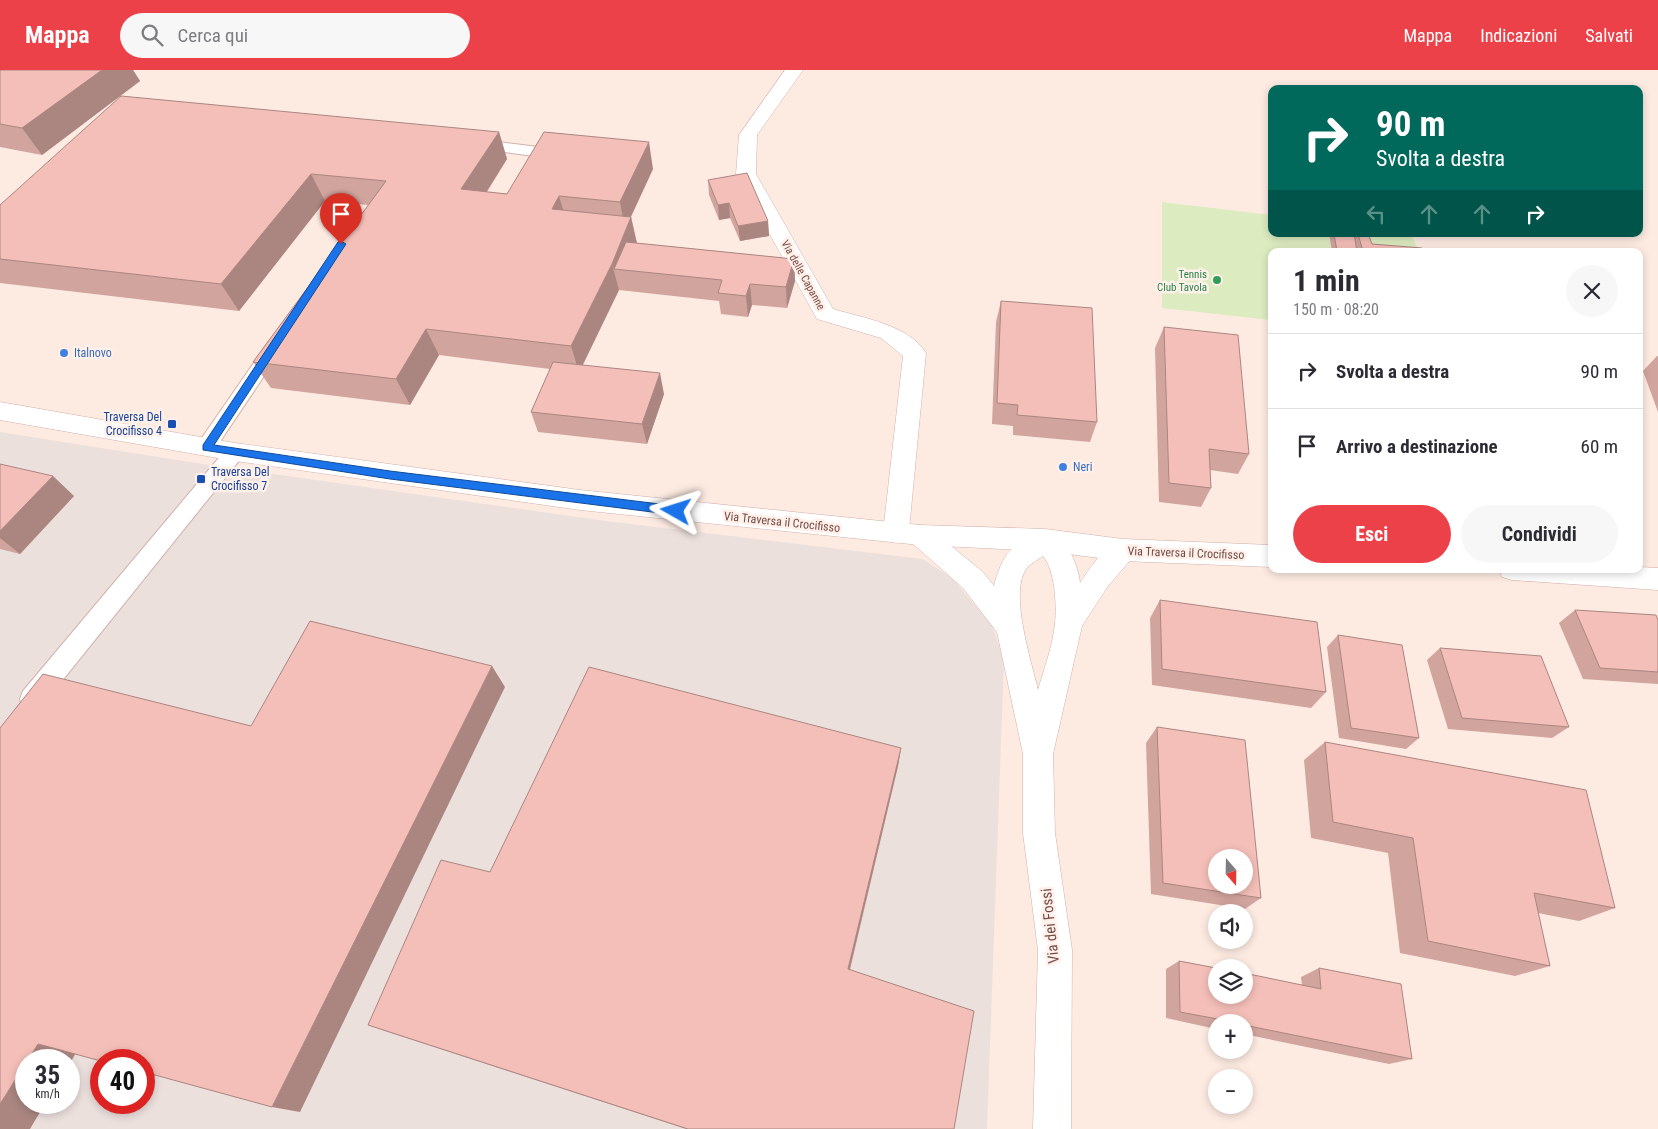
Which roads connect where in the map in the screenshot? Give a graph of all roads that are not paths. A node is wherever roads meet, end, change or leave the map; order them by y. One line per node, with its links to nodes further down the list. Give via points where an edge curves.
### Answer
1 (794, 70): 8 (street, Via delle Capanne, via 748,135 746,174 825,314 889,333 915,354)
2 (459, 142): 3 (lane)
3 (567, 155)
4 (285, 331): 6 (lane)
5 (0, 411): 6 (street, Via Traversa il Crocifisso)
6 (206, 448): 7 (street, Via Traversa il Crocifisso)
7 (235, 452): 8 (street, Via Traversa il Crocifisso, via 580,500); 16 (lane)
8 (908, 534): 9 (street, Via Traversa il Crocifisso); 15 (street, Via dei Fossi, via 973,580)
9 (1045, 540): 10 (street, Via Traversa il Crocifisso); 14 (street, Via dei Fossi, via 1059,556 1066,574); 15 (street, Via dei Fossi, via 1017,561 1009,578 1005,599)
10 (1123, 550): 11 (street, Via Traversa il Crocifisso); 14 (street, Via dei Fossi, via 1098,578)
11 (1268, 556)
12 (1570, 573): 13 (street)
13 (1658, 579)
14 (1069, 624): 17 (street, Via dei Fossi)
15 (1010, 629): 17 (street, Via dei Fossi)
16 (18, 716)
17 (1038, 754): 18 (street, Via dei Fossi, via 1039,833 1055,950)
18 (1052, 1129)

